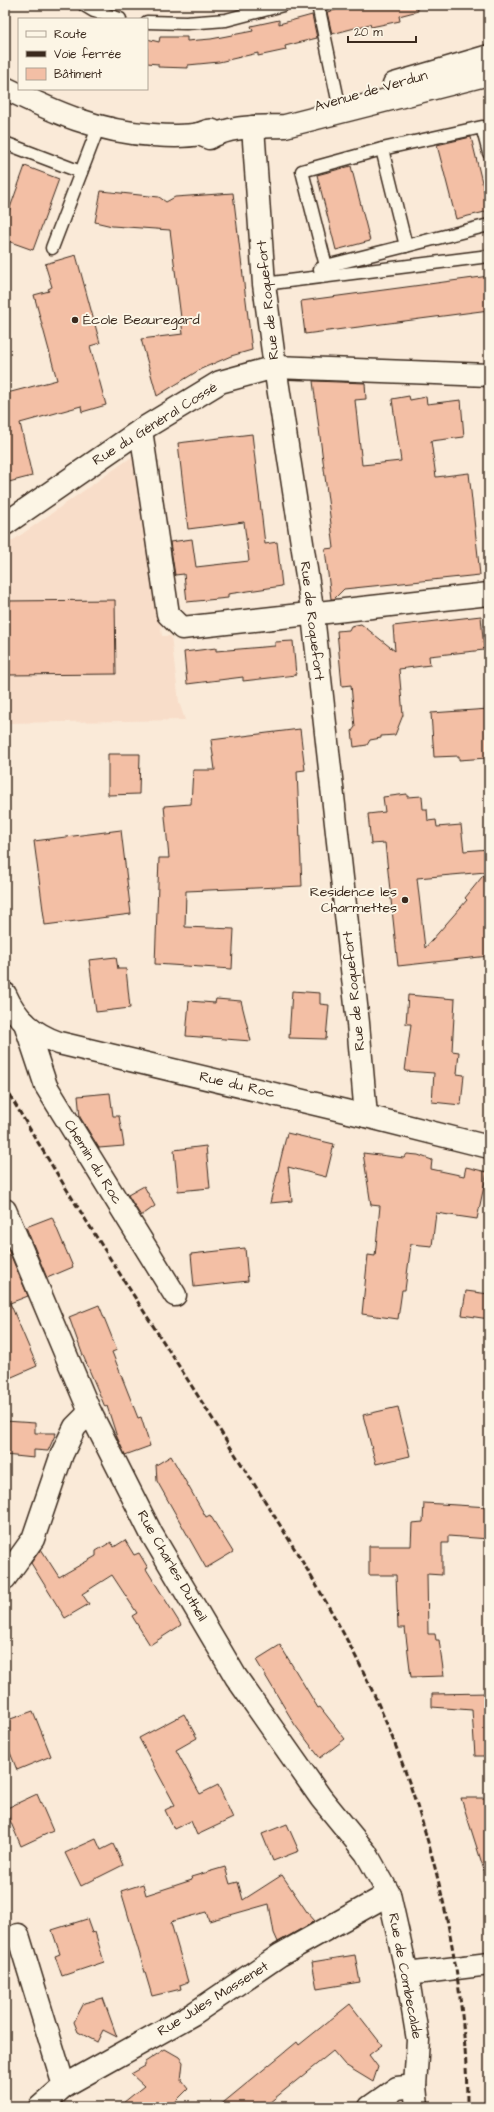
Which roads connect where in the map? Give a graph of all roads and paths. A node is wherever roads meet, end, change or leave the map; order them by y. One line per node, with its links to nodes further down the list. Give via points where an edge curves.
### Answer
1 (84, 5): 4 (lane)
2 (283, 5): 5 (lane, via 226,20)
3 (318, 5): 9 (lane)
4 (114, 18)
5 (148, 22)
6 (489, 56): 9 (street, Avenue de Verdun)
7 (489, 74): 11 (street, Avenue de Verdun, via 285,126)
8 (5, 88): 10 (street, Avenue de Verdun, via 53,112)
9 (338, 100): 11 (street, Avenue de Verdun)
10 (98, 128): 11 (street, Avenue de Verdun, via 153,135); 15 (lane)
11 (253, 128): 22 (street, Rue de Roquefort)
12 (5, 143): 15 (lane)
13 (382, 149): 14 (lane, via 482,128); 17 (lane); 20 (lane, via 302,171)
14 (489, 153)
15 (81, 172): 18 (lane)
16 (489, 225): 17 (lane)
17 (406, 246): 20 (lane)
18 (52, 248)
19 (489, 256): 21 (lane)
20 (326, 266): 21 (lane)
21 (303, 280): 22 (lane)
22 (264, 284): 23 (street, Rue de Roquefort)
23 (275, 368): 24 (street, Rue du Général Cossé); 25 (street, Rue du Général Cossé, via 220,382); 28 (street, Rue de Roquefort)
24 (489, 375)
25 (141, 430): 26 (street, Rue du Général Cossé); 28 (street, via 168,614 182,628)
26 (5, 524)
27 (489, 594): 28 (street)
28 (313, 615): 31 (street, Rue de Roquefort)
29 (5, 994): 30 (street, Rue du Roc, via 10,1007)
30 (25, 1023): 31 (street, Rue du Roc, via 39,1036 59,1043); 34 (street, Chemin du Roc, via 46,1086)
31 (366, 1116): 32 (street, Rue du Roc)
32 (489, 1147)
33 (5, 1210): 35 (street, Rue Charles Dutheil)
34 (174, 1295)
35 (90, 1412): 36 (street, via 75,1427 62,1454 33,1539); 37 (street, Rue Charles Dutheil, via 151,1533 236,1677 321,1798 366,1853)
36 (5, 1578)
37 (389, 1894): 40 (street, Rue de Combecalde); 41 (street, Rue Jules Massenet, via 280,1956 194,2014)
38 (18, 1935): 41 (street)
39 (489, 1964): 40 (street)
40 (407, 1974): 42 (street, Rue de Combecalde, via 418,2040)
41 (64, 2086): 43 (street, Rue Jules Massenet)
42 (416, 2097): 44 (street, via 397,2088)
43 (40, 2107)
44 (370, 2107)

